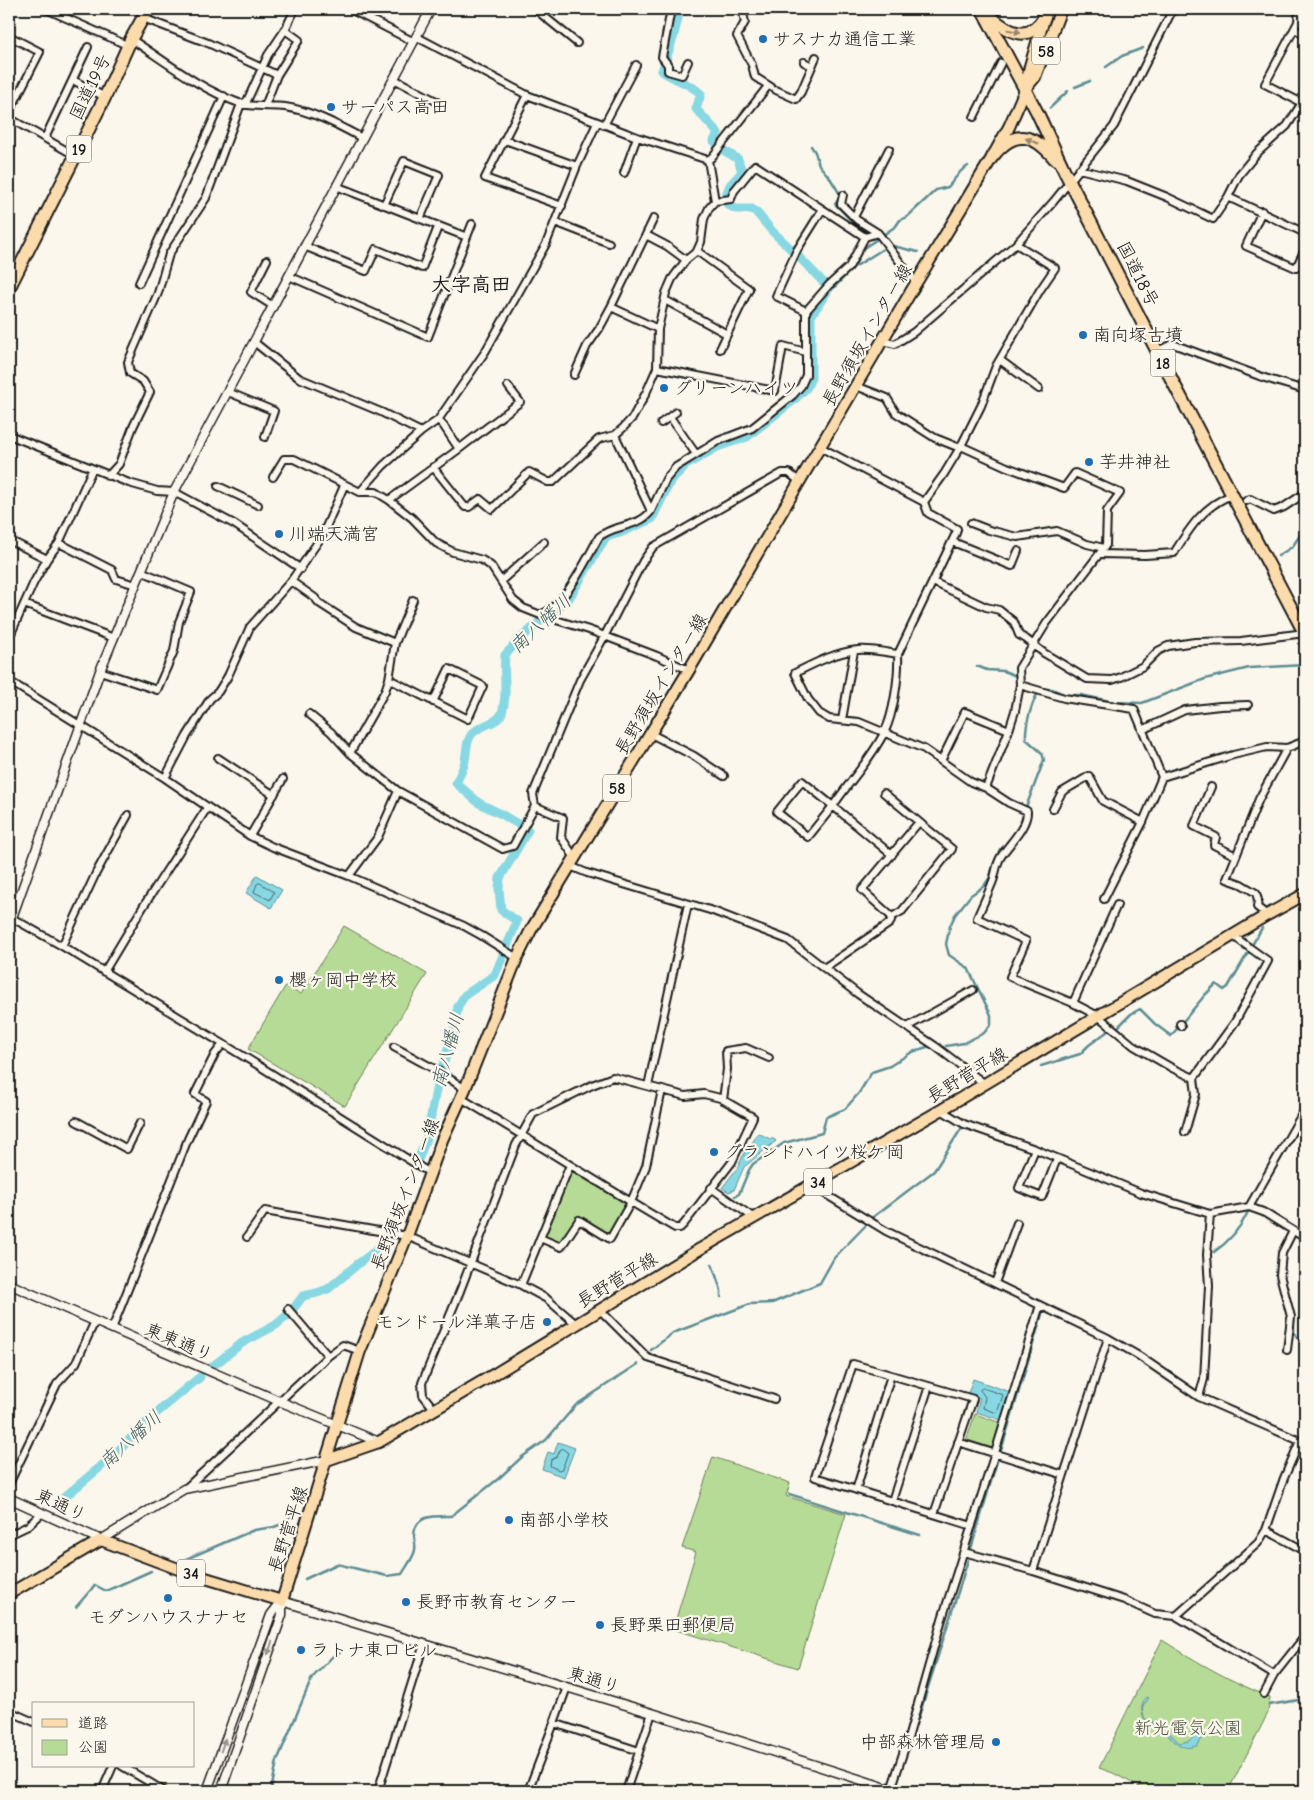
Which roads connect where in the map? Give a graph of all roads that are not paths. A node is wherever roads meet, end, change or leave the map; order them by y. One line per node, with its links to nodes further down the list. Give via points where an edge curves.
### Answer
1 (46, 9): 19 (street)
2 (295, 9): 15 (street)
3 (350, 9): 18 (street)
4 (432, 9): 18 (street)
5 (535, 9): 20 (street)
6 (671, 9): 23 (street, via 662,57 668,71 682,75)
7 (742, 9): 32 (street, via 745,22 737,36 755,77)
8 (983, 9): 12 (highway, one-way to 12, via 1003,27 1014,32 1033,30 1042,23); 33 (highway, 国道18号 / 18)
9 (1060, 9): 33 (main road, 長野須坂インター線 / 58, via 1035,77)
10 (1173, 9): 54 (street, via 1114,126)
11 (1298, 9): 14 (street)
12 (1046, 12): 33 (main road, 長野須坂インター線 / 58)
13 (145, 13): 19 (highway, 国道19号 / 19); 28 (street)
14 (1295, 29): 16 (street); 37 (street, via 1265,84)
15 (285, 30): 28 (street); 29 (street, via 299,40)
16 (1305, 35)
17 (9, 36): 41 (street, via 40,52)
18 (415, 39): 30 (street); 34 (street)
19 (130, 43): 35 (street); 36 (highway, 国道19号 / 19)
20 (577, 43)
21 (88, 47): 31 (street)
22 (816, 57): 27 (street)
23 (688, 62)
24 (804, 62): 27 (street)
25 (1000, 63): 42 (street)
26 (636, 65): 44 (street)
27 (812, 66): 32 (street, via 796,99)
28 (262, 67): 29 (street); 39 (street, via 247,101)
29 (277, 75): 40 (street)
30 (394, 79): 38 (street); 47 (street)
31 (73, 80): 36 (street); 46 (street)
32 (772, 88): 52 (street)
33 (1025, 90): 51 (main road, 長野須坂インター線 / 58); 56 (highway, 国道18号 / 18)
34 (527, 95): 44 (street); 48 (street)
35 (224, 96): 39 (street); 85 (street)
36 (106, 97): 50 (highway, 国道19号 / 19)
37 (1304, 100): 59 (street, via 1287,126 1257,153 1240,174)
38 (436, 101)
39 (242, 104): 40 (street); 118 (street, via 206,198 169,254 158,293 128,362 130,373 144,381 150,392 119,464)
40 (265, 106): 47 (street, via 304,111)
41 (9, 112)
42 (974, 117)
43 (9, 118): 46 (street)
44 (601, 124): 45 (street); 53 (street)
45 (637, 137): 52 (street); 55 (street)
46 (45, 138): 50 (street)
47 (362, 138): 57 (street)
48 (505, 140): 53 (street); 62 (street, via 485,178)
49 (889, 149): 65 (street)
50 (76, 156): 84 (highway, 国道19号 / 19)
51 (993, 156): 56 (highway, one-way to 51, via 1047,150 1029,138 1008,140); 86 (main road, 長野須坂インター線 / 58)
52 (708, 160): 60 (street)
53 (577, 166): 62 (street)
54 (1079, 168): 56 (street); 59 (street, via 1127,181 1213,219)
55 (624, 174)
56 (1067, 176): 77 (street, via 1054,201); 96 (highway, 国道18号 / 18)
57 (336, 186): 61 (street); 78 (street)
58 (843, 195): 65 (street, via 841,204)
59 (1228, 197): 64 (street)
60 (716, 201): 63 (street, via 732,199 734,190 755,165); 80 (street, via 704,219)
61 (384, 205): 67 (street); 67 (street, via 404,161 439,175)
62 (562, 206): 68 (street)
63 (822, 210): 75 (street); 90 (street, via 797,250 776,296)
64 (1262, 211): 72 (street); 79 (street, via 1246,246 1296,268)
65 (854, 217): 71 (street)
66 (654, 218): 73 (street)
67 (420, 219): 70 (street)
68 (555, 222): 76 (street); 106 (street, via 546,244 480,361)
69 (472, 224): 74 (street)
70 (438, 227): 74 (street); 78 (street, via 422,268 376,249 366,271)
71 (878, 233): 75 (street); 86 (street)
72 (1305, 233)
73 (646, 235): 82 (street); 89 (street)
74 (467, 237): 83 (street, via 428,336)
75 (865, 237): 90 (street, via 849,267)
76 (609, 243)
77 (1016, 244): 93 (street, via 914,332 895,344); 98 (street, via 1055,268)
78 (304, 246): 83 (street)
79 (1305, 249)
80 (697, 251): 82 (street); 92 (street, via 749,289)
81 (267, 260): 88 (street, via 251,292)
82 (686, 260): 87 (street, via 672,279)
83 (289, 276): 88 (street)
84 (10, 281)
85 (138, 283)
86 (916, 283): 93 (main road, 長野須坂インター線 / 58)
87 (665, 300): 91 (street); 92 (street)
88 (274, 306): 94 (street)
89 (611, 307): 91 (street); 100 (street)
90 (806, 311): 97 (street)
91 (658, 329): 99 (street)
92 (727, 334): 95 (street)
93 (882, 341): 102 (main road, 長野須坂インター線 / 58)
94 (254, 342): 105 (street); 108 (street, via 299,378)
95 (720, 349)
96 (1157, 351): 104 (street, via 1173,344); 126 (highway, 国道18号 / 18)
97 (806, 352): 99 (street, via 783,346 775,391); 115 (street, via 806,375 793,395 752,428 718,441)
98 (1000, 360): 103 (street); 113 (street)
99 (657, 368): 109 (street, via 633,417)
100 (574, 375)
101 (508, 386): 114 (street, via 520,402)
102 (856, 386): 112 (main road, 長野須坂インター線 / 58); 113 (street, via 887,398 896,413 935,438)
103 (1039, 389)
104 (1305, 390)
105 (228, 392): 111 (street, via 274,411); 123 (street)
106 (438, 420): 108 (street); 114 (street)
107 (661, 423): 115 (street, via 673,414)
108 (421, 432): 124 (street)
109 (614, 435): 116 (street, via 599,439 553,482 529,472 492,509 480,499 465,507); 131 (street)
110 (9, 436): 117 (street)
111 (265, 437)
112 (820, 447): 120 (main road, 長野須坂インター線 / 58); 128 (street)
113 (961, 447): 128 (street); 137 (street, via 1064,488 1075,473 1120,493 1107,511 1107,539)
114 (459, 449): 116 (street)
115 (696, 454): 131 (street, via 676,467 666,479)
116 (433, 467): 127 (street)
117 (92, 470): 118 (street); 136 (street)
118 (108, 476): 123 (street, via 157,491)
119 (273, 477): 122 (street, via 284,459 294,459)
120 (799, 482): 150 (street, via 789,473 782,473 653,547); 157 (main road, 長野須坂インター線 / 58)
121 (218, 486): 130 (street)
122 (344, 486): 124 (street); 140 (street, via 322,536)
123 (174, 492): 140 (street, via 234,524); 141 (street)
124 (360, 492): 127 (street, via 376,492)
125 (1305, 493): 129 (street, via 1274,511 1250,500)
126 (1232, 495): 137 (street, via 1220,499 1194,522 1174,553 1145,555); 149 (highway, 国道18号 / 18)
127 (389, 500): 143 (street, via 436,542 453,552 482,560 491,566)
128 (924, 502): 135 (street, via 928,513 958,529)
129 (1246, 502)
130 (258, 505)
131 (651, 510): 148 (street, via 640,520 606,531 599,537 563,598)
132 (971, 523): 137 (street, via 1017,537 1057,532)
133 (9, 540): 139 (street)
134 (544, 542): 143 (street)
135 (953, 542): 138 (street, via 1012,566); 144 (street)
136 (59, 543): 139 (street); 145 (street, via 112,570 116,579)
137 (1103, 551): 154 (street, via 1056,610)
138 (1018, 552)
139 (47, 559): 147 (street)
140 (301, 569): 142 (street)
141 (141, 571): 145 (street); 158 (street, via 191,592 179,622 174,651 157,690)
142 (292, 581): 153 (street, via 356,627); 178 (street, via 250,627 228,676 187,736)
143 (501, 581): 148 (street, via 513,600 523,608)
144 (934, 582): 154 (street, via 998,610 1014,622 1019,635); 156 (street)
145 (136, 585): 152 (street)
146 (413, 600): 153 (street)
147 (24, 604): 151 (street); 152 (street)
148 (544, 616): 150 (street)
149 (1305, 634): 154 (street, via 1168,646 1142,666 1112,680 1087,679)
150 (604, 637): 157 (street); 185 (street, via 580,680 533,794)
151 (9, 638)
152 (114, 638): 158 (street)
153 (395, 643): 159 (street)
154 (1034, 646): 161 (street, via 1019,668)
155 (854, 651): 156 (street); 165 (street); 165 (street, via 838,654 795,673 819,713 829,720)
156 (898, 654): 169 (street, via 895,695)
157 (689, 670): 170 (main road, 長野須坂インター線 / 58)
158 (100, 671): 166 (street)
159 (390, 679): 162 (street); 173 (street)
160 (9, 681): 166 (street)
161 (1020, 685): 167 (street); 168 (street, via 1064,698 1134,709)
162 (433, 702): 162 (street, via 468,719 483,686 449,669)
163 (1248, 705): 168 (street, via 1185,710)
164 (309, 714): 173 (street)
165 (842, 720): 169 (street)
166 (81, 725): 178 (street); 203 (street)
167 (1009, 730): 175 (street, via 965,712); 181 (street)
168 (1142, 730): 177 (street)
169 (885, 732): 175 (street, via 924,749); 186 (street)
170 (651, 734): 176 (street); 195 (main road, 長野須坂インター線 / 58)
171 (1305, 741): 172 (street)
172 (1287, 748): 177 (street, via 1267,747); 194 (street, via 1260,799)
173 (350, 753): 182 (street)
174 (218, 758): 184 (street)
175 (941, 761): 181 (street)
176 (724, 776)
177 (1162, 777): 191 (street)
178 (165, 778): 187 (street)
179 (283, 779): 184 (street)
180 (1211, 787): 194 (street, via 1194,826 1216,836 1214,845)
181 (986, 788): 210 (street, via 1026,811 1027,816 1002,854 977,918 1026,941 1010,978)
182 (398, 790): 185 (street, via 503,849 513,846); 196 (street, via 378,837)
183 (884, 793): 190 (street)
184 (274, 794): 192 (street)
185 (535, 806): 195 (street, via 563,818 561,837)
186 (833, 806): 186 (street, via 802,781 777,812 808,837); 193 (street)
187 (207, 808): 192 (street); 208 (street)
188 (1053, 809): 191 (street, via 1062,792 1089,776 1103,801)
189 (128, 815): 205 (street)
190 (919, 822): 193 (street); 202 (street, via 952,849 902,911)
191 (1143, 822): 198 (street)
192 (250, 836): 196 (street)
193 (892, 855): 202 (street, via 862,890)
194 (1236, 856): 201 (street, via 1226,879 1256,893 1257,907)
195 (572, 862): 199 (street, via 587,873); 206 (main road, 長野須坂インター線 / 58)
196 (349, 876): 206 (street, via 464,926)
197 (1305, 894): 201 (main road, 長野菅平線 / 34)
198 (1104, 899)
199 (688, 904): 207 (street, via 788,940); 218 (street)
200 (1117, 905): 210 (street)
201 (1266, 915): 204 (main road, 長野菅平線 / 34)
202 (892, 917): 207 (street, via 883,929)
203 (10, 922): 205 (street)
204 (1232, 936): 211 (main road, 長野菅平線 / 34); 216 (street, via 1268,961 1235,1022)
205 (62, 946): 208 (street)
206 (517, 958): 220 (main road, 長野須坂インター線 / 58)
207 (824, 968): 212 (street)
208 (104, 972): 213 (street)
209 (973, 990): 212 (street)
210 (1073, 1003): 211 (street)
211 (1098, 1016): 216 (street, via 1134,1046); 217 (main road, 長野菅平線 / 34)
212 (907, 1027): 217 (street)
213 (223, 1044): 231 (street); 254 (street, via 195,1094 206,1101)
214 (394, 1047): 220 (street, via 440,1072)
215 (769, 1058): 221 (street, via 746,1048 726,1051)
216 (1194, 1078): 226 (street, via 1196,1094)
217 (985, 1084): 223 (main road, 長野菅平線 / 34)
218 (648, 1086): 219 (street); 227 (street, via 613,1077 592,1085 533,1114)
219 (662, 1090): 221 (street, via 685,1096 704,1094); 234 (street, via 646,1166)
220 (463, 1093): 227 (street); 231 (main road, 長野須坂インター線 / 58)
221 (723, 1100): 233 (street, via 753,1117 732,1162)
222 (1305, 1109): 235 (street)
223 (941, 1110): 228 (street, via 964,1124); 232 (main road, 長野菅平線 / 34)
224 (76, 1121): 225 (street, via 127,1149)
225 (140, 1123)
226 (1185, 1132)
227 (522, 1134): 230 (street); 245 (street)
228 (1035, 1149): 229 (street); 229 (street, via 1019,1188 1042,1197)
229 (1057, 1159): 236 (street, via 1141,1193)
230 (570, 1165): 234 (street); 244 (street)
231 (430, 1173): 241 (main road, 長野須坂インター線 / 58)
232 (812, 1186): 237 (main road, 長野菅平線 / 34); 246 (street, via 886,1231)
233 (712, 1188): 234 (street, via 680,1228); 237 (street)
234 (631, 1202): 244 (street, via 610,1239 579,1220 561,1247)
235 (1249, 1208): 236 (street); 240 (street, via 1263,1212)
236 (1210, 1214): 261 (street, via 1204,1378)
237 (754, 1218): 250 (main road, 長野菅平線 / 34)
238 (1017, 1223): 246 (street)
239 (1305, 1230): 242 (street)
240 (1293, 1232): 242 (street); 256 (street, via 1282,1254 1280,1275 1291,1317)
241 (407, 1236): 243 (street, via 266,1211); 245 (street); 257 (main road, 長野須坂インター線 / 58)
242 (1303, 1236)
243 (247, 1237)
244 (540, 1238): 248 (street)
245 (470, 1263): 248 (street); 264 (street, via 422,1383 423,1395)
246 (995, 1283): 249 (street)
247 (9, 1284): 252 (street, 東東通り)
248 (522, 1286): 253 (street, via 547,1299)
249 (1040, 1305): 255 (street); 268 (street)
250 (600, 1310): 253 (main road, 長野菅平線 / 34); 262 (street, via 648,1358)
251 (290, 1312): 258 (street)
252 (95, 1321): 254 (street, 東東通り); 271 (street, via 76,1363 57,1384)
253 (576, 1324): 264 (main road, 長野菅平線 / 34)
254 (112, 1329): 263 (street, 東東通り)
255 (1108, 1338): 261 (street); 270 (street)
256 (1287, 1350)
257 (360, 1351): 258 (street, via 343,1345); 265 (main road, 長野須坂インター線 / 58)
258 (328, 1356): 263 (street)
259 (891, 1375): 260 (street); 273 (street); 273 (street, via 853,1364 815,1477)
260 (930, 1386): 267 (street, via 972,1399); 275 (street)
261 (1199, 1397): 279 (street, via 1300,1441)
262 (774, 1399)
263 (279, 1401): 265 (street, 東東通り); 272 (street)
264 (434, 1409): 266 (main road, 長野菅平線 / 34)
265 (337, 1425): 266 (street, 東東通り); 269 (main road, 長野須坂インター線 / 58)
266 (378, 1442): 269 (main road, 長野菅平線 / 34)
267 (958, 1442): 268 (street); 277 (street)
268 (995, 1453): 270 (street); 278 (street)
269 (327, 1460): 272 (street); 286 (main road, 長野菅平線)
270 (1064, 1475): 284 (street)
271 (9, 1484)
272 (184, 1490): 281 (street)
273 (856, 1490): 275 (street)
274 (9, 1498): 276 (street, 東通り)
275 (892, 1501): 277 (street)
276 (42, 1513): 280 (street, via 28,1526); 281 (street, 東通り)
277 (934, 1514): 278 (street)
278 (972, 1526): 283 (street)
279 (1266, 1530): 282 (street); 287 (street, via 1258,1543)
280 (9, 1535)
281 (102, 1540): 285 (main road); 286 (main road, 長野菅平線 / 34, via 189,1573)
282 (1305, 1551)
283 (964, 1552): 284 (street); 300 (street)
284 (1033, 1571): 287 (street, via 1124,1600 1155,1614)
285 (9, 1594)
286 (282, 1601): 289 (street, 東通り); 303 (street, one-way to 286, via 270,1615); 304 (street, one-way to 304, via 282,1615)
287 (1176, 1616): 290 (street)
288 (1305, 1636): 290 (street)
289 (424, 1644): 291 (street, 東通り); 305 (street)
290 (1274, 1675): 292 (street)
291 (567, 1687): 294 (street, 東通り); 296 (street)
292 (1264, 1694)
293 (9, 1711): 295 (street)
294 (652, 1713): 297 (street); 300 (street, 東通り)
295 (32, 1721)
296 (554, 1723): 297 (street); 306 (street)
297 (639, 1751): 307 (street)
298 (112, 1768): 301 (street)
299 (125, 1768): 302 (street)
300 (894, 1790)
301 (102, 1791)
302 (164, 1791)
303 (206, 1791)
304 (221, 1791)
305 (378, 1791)
306 (528, 1791)
307 (626, 1791)

